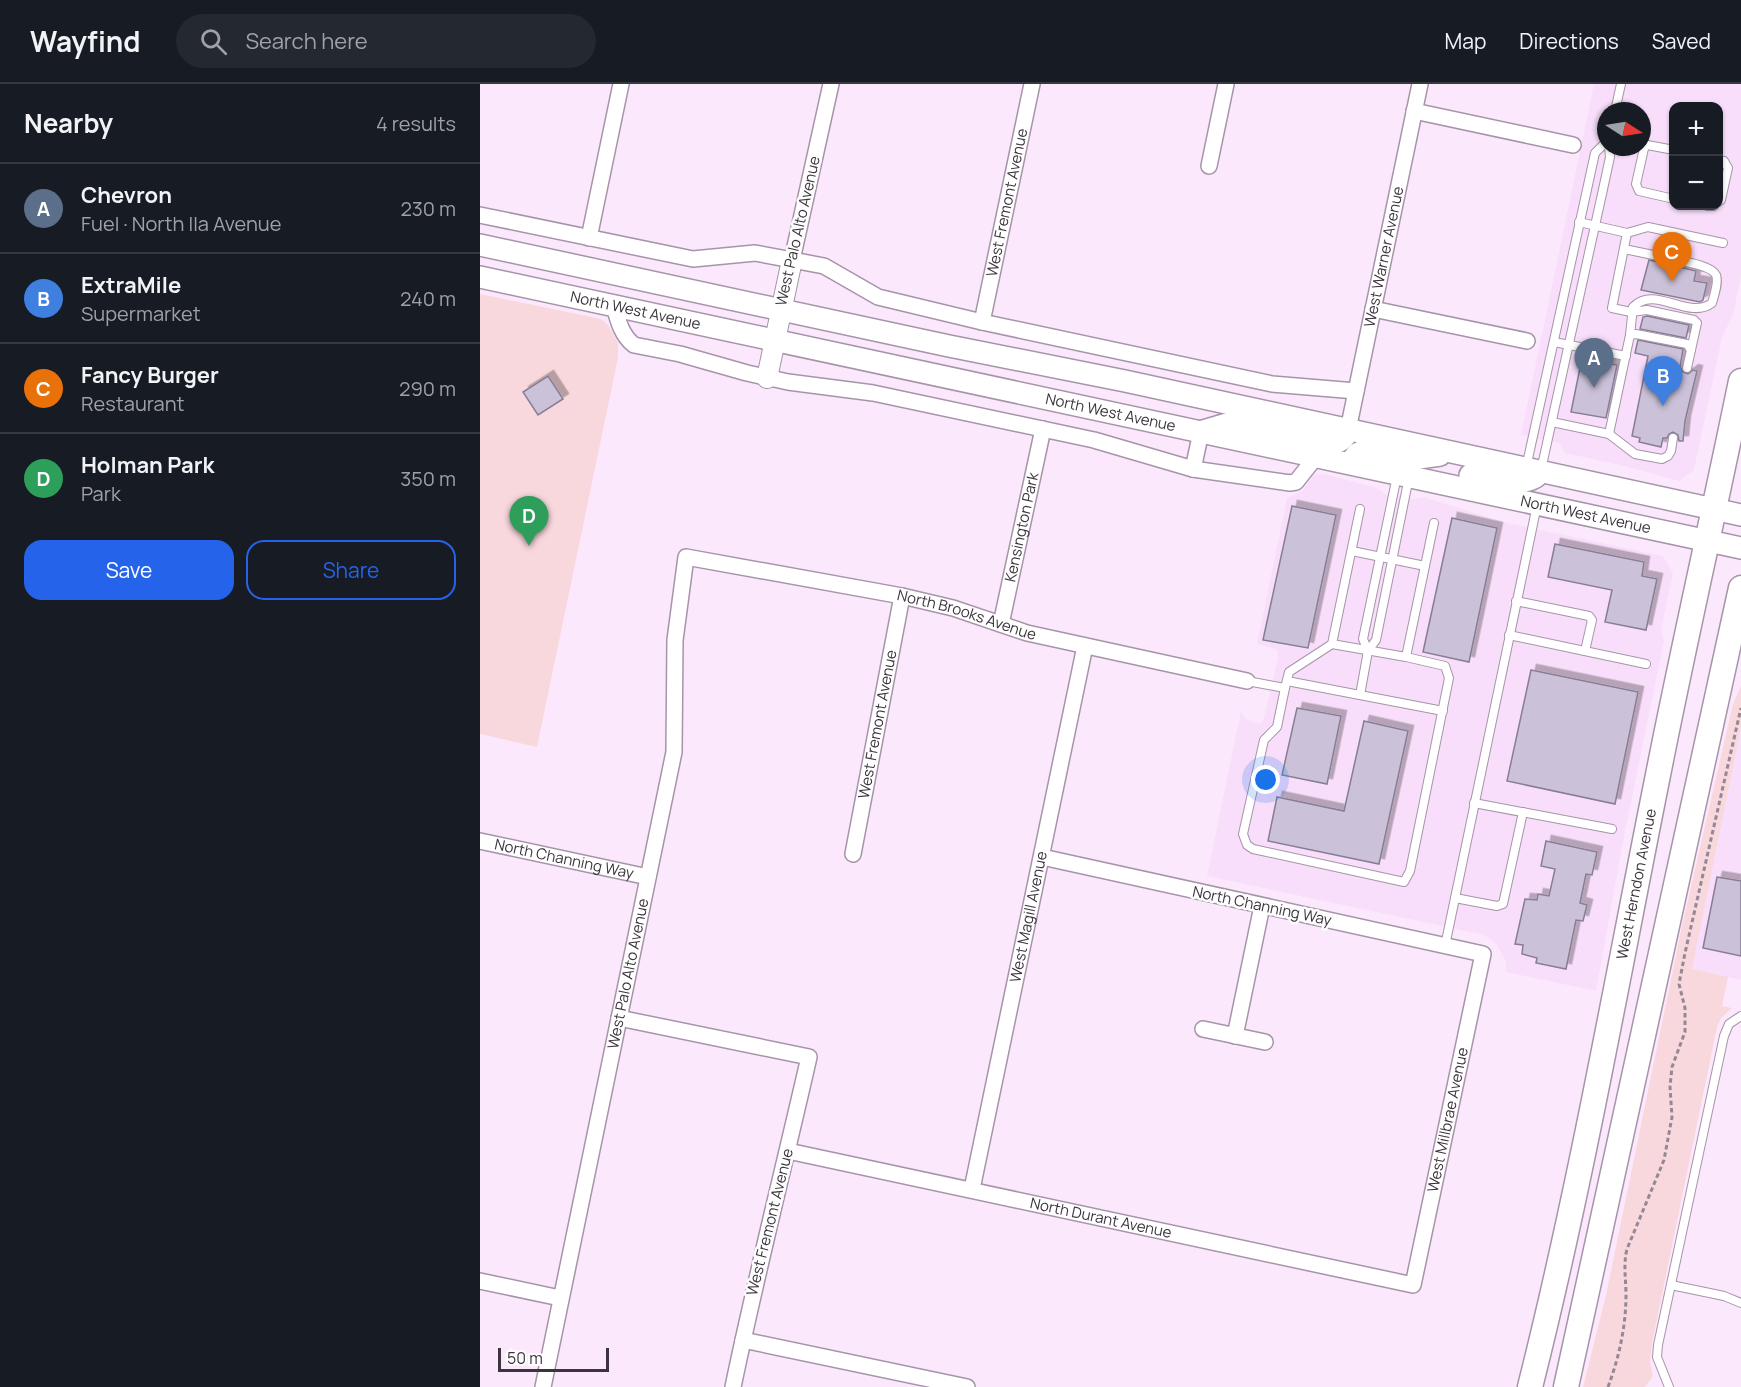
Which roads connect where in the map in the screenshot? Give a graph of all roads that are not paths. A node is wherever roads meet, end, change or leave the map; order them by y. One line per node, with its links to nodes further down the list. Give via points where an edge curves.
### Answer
1 (621, 84): 23 (street)
2 (831, 84): 27 (street, West Palo Alto Avenue)
3 (1032, 84): 33 (street, West Fremont Avenue)
4 (1226, 84): 16 (street)
5 (1420, 84): 8 (street, West Warner Avenue)
6 (1620, 84): 7 (lane)
7 (1617, 102)
8 (1414, 111): 9 (street); 31 (street, West Warner Avenue)
9 (1573, 145)
10 (1651, 145): 11 (lane)
11 (1669, 149)
12 (1597, 151): 20 (lane)
13 (1610, 156): 21 (lane)
14 (1642, 156): 18 (lane, via 1636,184 1640,192)
15 (1723, 161): 17 (lane, via 1728,168)
16 (1209, 166)
17 (1723, 191)
18 (1669, 198)
19 (480, 215): 23 (street)
20 (1579, 222): 21 (lane); 37 (lane)
21 (1594, 225): 22 (lane); 38 (lane)
22 (1628, 233): 24 (lane, via 1648,227); 26 (lane)
23 (589, 238): 27 (street, via 693,259 755,253)
24 (1723, 243)
25 (480, 245): 30 (main road)
26 (1624, 249): 32 (lane, via 1612,308); 32 (lane, via 1708,268 1717,278 1712,303 1700,309 1648,298 1639,300)
27 (792, 260): 30 (street, West Palo Alto Avenue); 33 (street, via 824,266 878,297)
28 (480, 277): 29 (main road, North West Avenue)
29 (614, 306): 36 (main road, North West Avenue); 42 (street, via 619,324 634,345)
30 (781, 309): 36 (street, West Palo Alto Avenue); 47 (main road)
31 (1373, 309): 35 (street); 44 (street, West Warner Avenue)
32 (1631, 312): 34 (lane); 39 (lane, via 1647,310 1694,320 1697,323)
33 (982, 322): 44 (street, via 1272,384)
34 (1630, 335): 39 (lane, via 1687,344); 40 (lane)
35 (1527, 341)
36 (774, 342): 42 (street, West Palo Alto Avenue); 48 (main road, North West Avenue)
37 (1554, 342): 38 (lane); 55 (lane)
38 (1568, 345): 40 (lane); 45 (lane)
39 (1691, 350): 41 (lane)
40 (1626, 356): 49 (lane)
41 (1687, 368)
42 (767, 378): 46 (street, via 873,393)
43 (1741, 381): 59 (main road, West Herndon Avenue)
44 (1356, 391): 47 (street, West Warner Avenue)
45 (1552, 422): 49 (lane); 55 (lane)
46 (1043, 429): 54 (street); 72 (street, Kensington Park)
47 (1348, 430): 48 (main road, via 1345,438 1330,444 1230,423); 51 (main road)
48 (1201, 432): 52 (main road, North West Avenue); 54 (street)
49 (1609, 434): 50 (lane, via 1635,454 1662,459 1671,451)
50 (1673, 438)
51 (1456, 453): 53 (main road, via 1412,459 1363,451); 55 (main road)
52 (1315, 458): 53 (main road, North West Avenue); 54 (street, via 1296,482 1290,483)
53 (1350, 463): 56 (main road, North West Avenue)
54 (1193, 469)
55 (1533, 470): 56 (main road, via 1534,479 1524,481 1495,480 1442,469); 59 (main road)
56 (1403, 475): 57 (main road, North West Avenue); 66 (lane); 67 (lane)
57 (1537, 504): 62 (main road, North West Avenue); 71 (lane)
58 (1360, 509): 64 (lane)
59 (1715, 509): 60 (main road); 62 (main road, West Herndon Avenue)
60 (1741, 515)
61 (1434, 523): 68 (lane)
62 (1708, 541): 63 (main road, North West Avenue); 112 (main road, West Herndon Avenue, via 1572,1208)
63 (1741, 548)
64 (1352, 551): 66 (lane); 74 (lane)
65 (686, 557): 70 (street, North Brooks Avenue); 90 (street, West Palo Alto Avenue, via 675,640 674,752)
66 (1380, 557): 67 (lane); 76 (lane, via 1363,639)
67 (1392, 560): 68 (lane); 76 (lane, via 1376,640)
68 (1425, 566): 78 (lane)
69 (1741, 588): 113 (main road)
70 (902, 596): 72 (street, North Brooks Avenue); 88 (street, West Fremont Avenue)
71 (1516, 601): 73 (lane); 77 (lane, via 1589,616 1592,620)
72 (1001, 624): 75 (street, North Brooks Avenue)
73 (1509, 635): 77 (lane); 84 (lane)
74 (1332, 644): 76 (lane); 81 (lane, via 1289,672)
75 (1085, 646): 80 (street, North Brooks Avenue); 89 (street, West Magill Avenue)
76 (1368, 651): 78 (lane); 82 (lane)
77 (1585, 651): 79 (lane)
78 (1406, 657): 83 (lane, via 1444,666 1449,678)
79 (1646, 664)
80 (1247, 681): 81 (lane)
81 (1286, 685): 82 (lane); 83 (lane, via 1277,727 1264,740 1243,834 1247,845 1404,882 1410,871)
82 (1360, 695): 83 (lane)
83 (1443, 711)
84 (1474, 802): 85 (lane); 91 (lane)
85 (1523, 812): 86 (lane); 91 (lane, via 1503,904)
86 (1612, 829)
87 (480, 841): 90 (street, North Channing Way)
88 (853, 854)
89 (1042, 857): 92 (street, North Channing Way); 101 (street, West Magill Avenue)
90 (648, 877): 96 (street, West Palo Alto Avenue)
91 (1455, 898): 93 (lane)
92 (1262, 906): 93 (street, North Channing Way); 98 (street)
93 (1445, 946): 94 (street, North Channing Way)
94 (1483, 954): 103 (street, West Millbrae Avenue)
95 (1741, 1016): 104 (lane, via 1729,1024 1724,1036)
96 (619, 1018): 100 (street, West Fremont Avenue, via 809,1057); 105 (street, West Palo Alto Avenue)
97 (1203, 1029): 98 (street)
98 (1235, 1036): 99 (street)
99 (1265, 1042)
100 (788, 1151): 101 (street, North Durant Avenue); 107 (street, West Fremont Avenue)
101 (972, 1190): 103 (street, North Durant Avenue)
102 (480, 1281): 105 (street)
103 (1413, 1285)
104 (1671, 1286): 106 (lane); 114 (lane, via 1657,1357)
105 (560, 1298): 109 (street, West Palo Alto Avenue)
106 (1741, 1303)
107 (743, 1340): 108 (street); 110 (street, West Fremont Avenue)
108 (935, 1384): 111 (street)
109 (543, 1387)
110 (733, 1387)
111 (967, 1387)
112 (1530, 1387)
113 (1566, 1387)
114 (1669, 1387)

